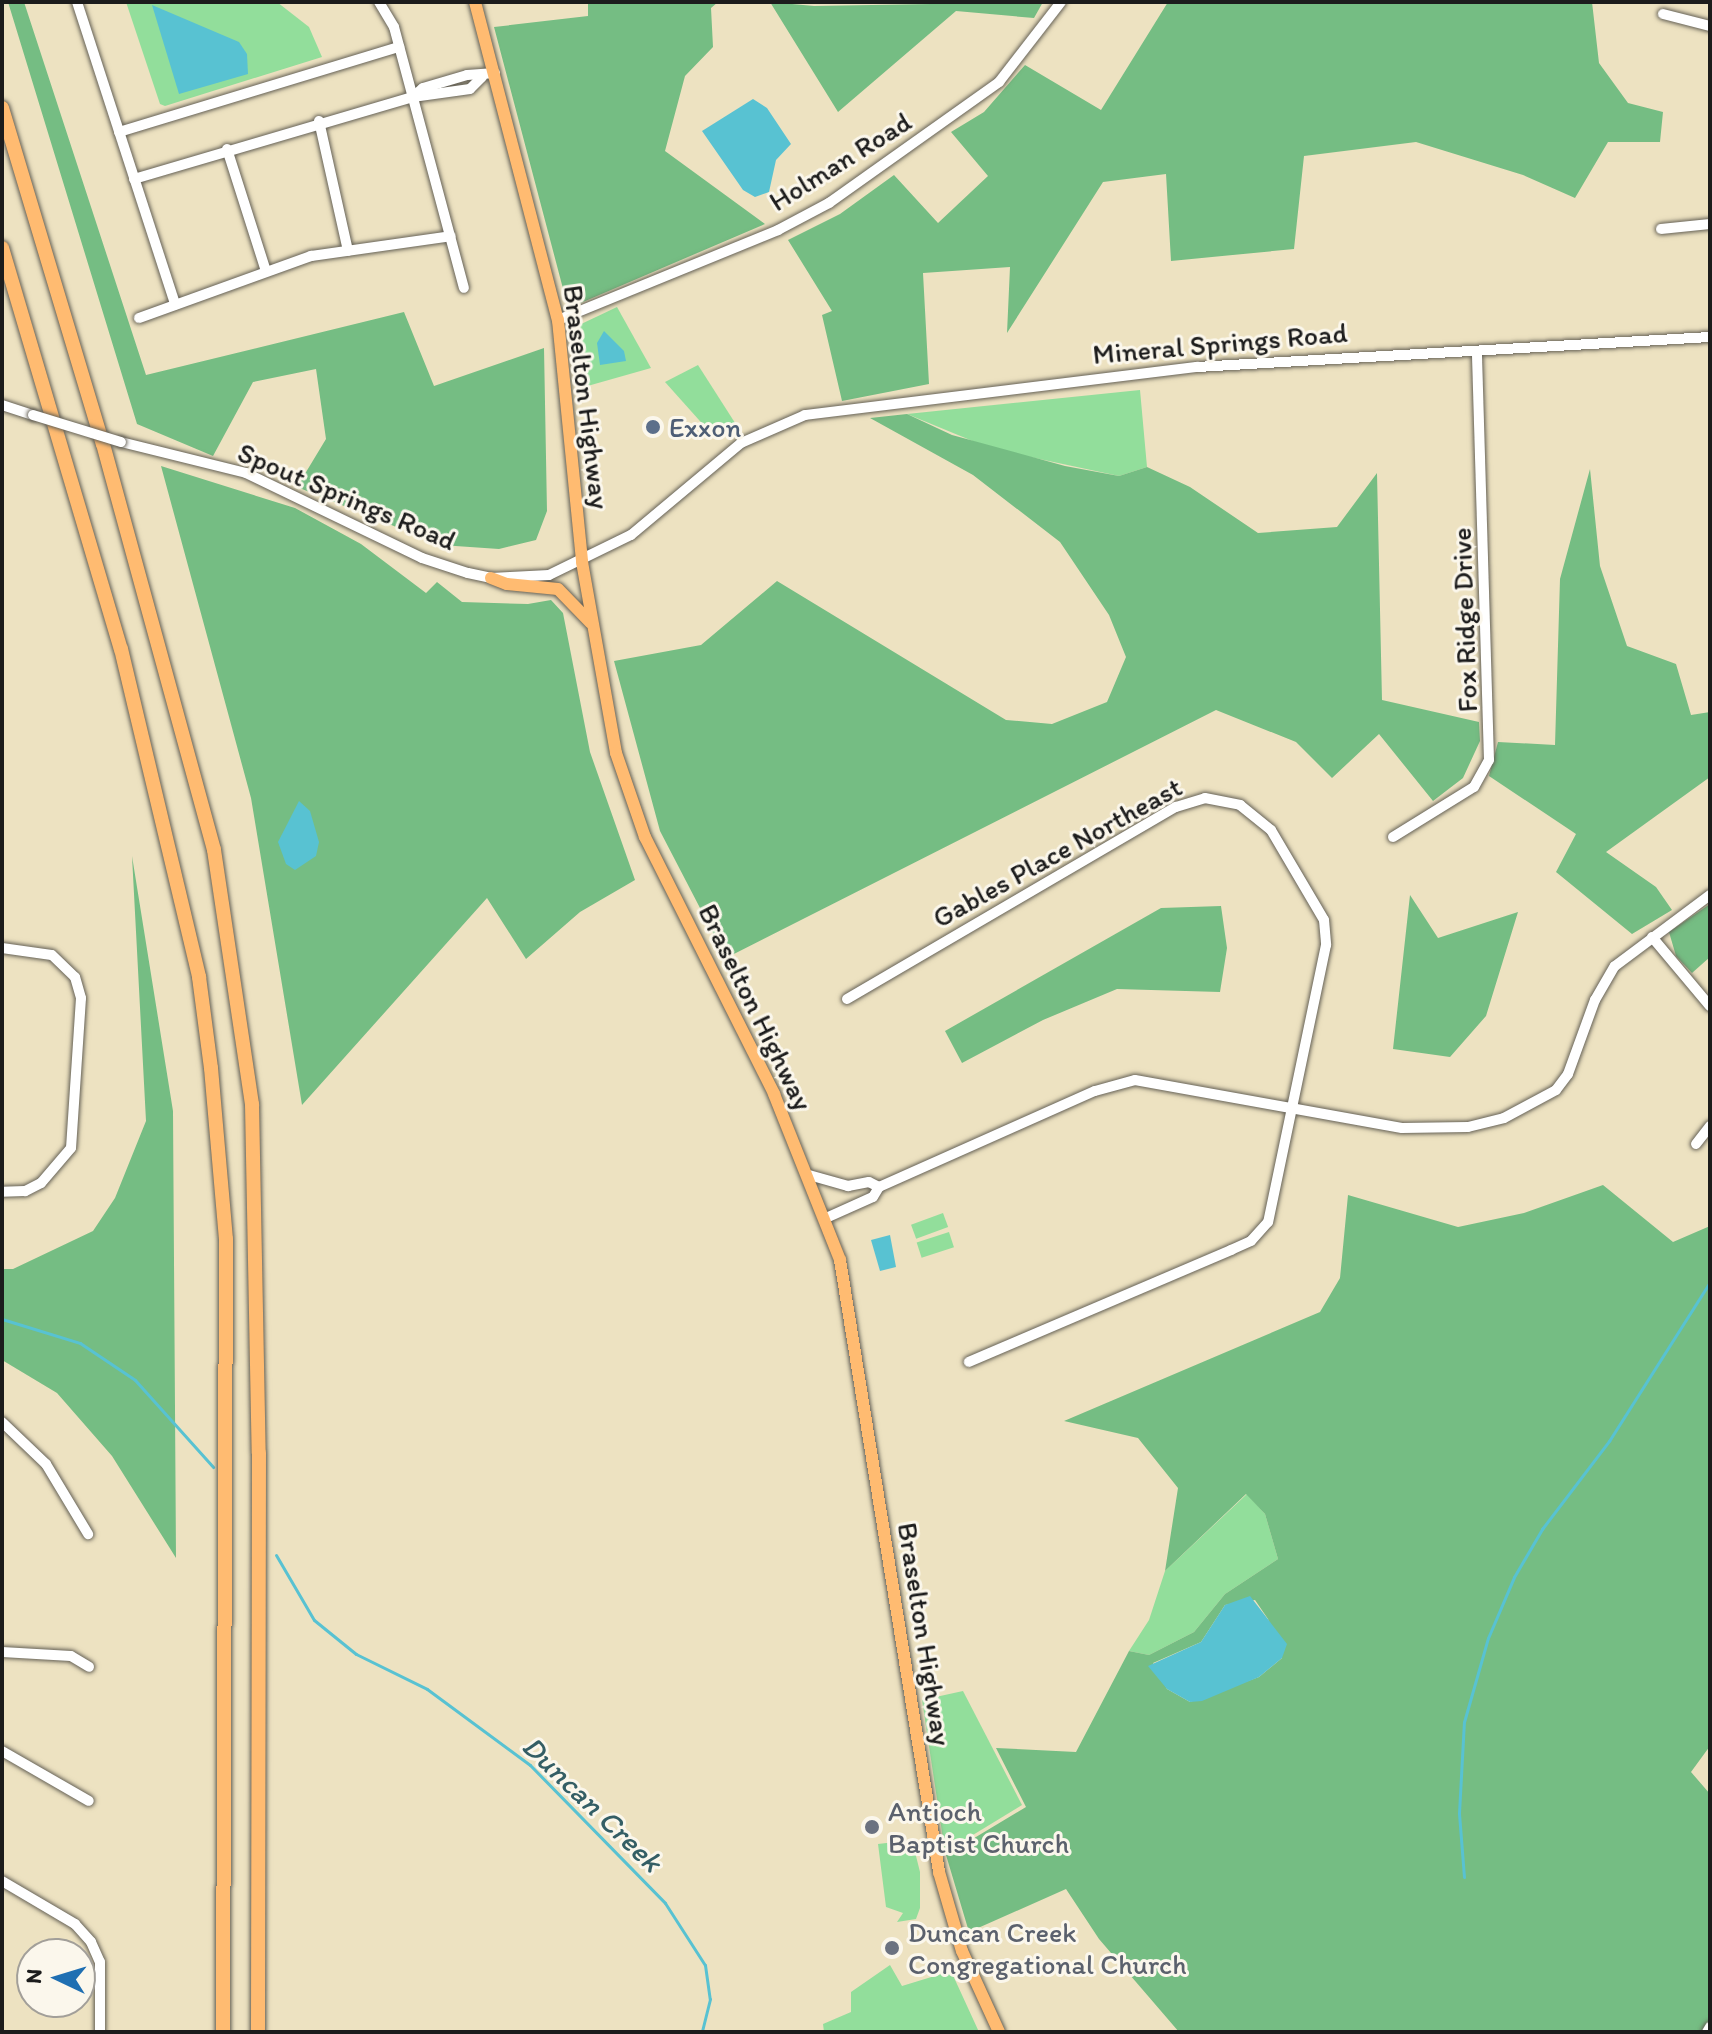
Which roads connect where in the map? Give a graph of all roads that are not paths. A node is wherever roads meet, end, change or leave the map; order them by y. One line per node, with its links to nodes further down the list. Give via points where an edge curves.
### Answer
1 (77, 2): 12 (street)
2 (379, 2): 7 (street)
3 (475, 2): 8 (main road, Braselton Highway)
4 (1061, 2): 24 (street, Holman Road, via 999,82 829,203 778,230)
5 (1663, 14): 6 (street)
6 (1710, 26)
7 (399, 47): 9 (street); 12 (street)
8 (488, 75): 9 (street, via 467,75 423,88); 24 (main road, Braselton Highway)
9 (413, 97): 11 (street); 17 (street)
10 (2, 108): 54 (highway, via 103,444 214,850 252,1104 259,1453)
11 (319, 121): 13 (street); 19 (street)
12 (119, 132): 14 (street)
13 (227, 149): 14 (street); 20 (street)
14 (134, 179): 22 (street)
15 (1710, 224): 16 (street)
16 (1661, 229)
17 (451, 236): 19 (street); 21 (street)
18 (2, 248): 53 (highway, via 121,649 199,977 209,1053 226,1239)
19 (348, 251): 20 (street)
20 (266, 271): 22 (street)
21 (464, 288)
22 (175, 304): 23 (street)
23 (139, 318)
24 (558, 320): 28 (main road, Braselton Highway)
25 (1710, 337): 26 (street, Mineral Springs Road)
26 (1477, 353): 28 (street, Mineral Springs Road, via 1345,355 1049,381 805,415 741,443 631,535); 31 (street, Fox Ridge Drive, via 1489,760 1474,787)
27 (2, 405): 29 (street, Spout Springs Road, bridge, via 246,473 422,558)
28 (582, 562): 29 (street, Spout Springs Road, via 549,575); 30 (main road, Braselton Highway)
29 (491, 578): 30 (main road, via 558,589)
30 (591, 624): 40 (main road, Braselton Highway, via 616,753 645,837)
31 (1393, 837)
32 (1710, 895): 33 (street)
33 (1652, 937): 36 (street); 37 (street, via 1605,978 1568,1074 1535,1104 1504,1118 1433,1130)
34 (2, 948): 42 (street, via 52,955 75,977 81,998 71,1148 41,1183 25,1191)
35 (847, 999): 37 (street, Gables Place Northeast, via 1176,807 1205,798 1240,805 1271,830 1324,920 1326,945)
36 (1710, 1006)
37 (1293, 1107): 41 (street, via 1135,1080 1095,1091); 44 (street, Gables Place Northeast, via 1268,1222 1251,1241)
38 (1710, 1126): 39 (street)
39 (1696, 1144)
40 (809, 1175): 41 (street, via 848,1186 869,1182); 43 (main road, Braselton Highway)
41 (879, 1187): 43 (street, via 873,1197)
42 (2, 1192)
43 (826, 1218): 55 (main road, Braselton Highway, via 858,1354 939,1872 962,1951)
44 (969, 1362)
45 (2, 1422): 46 (street, via 46,1464)
46 (88, 1534)
47 (2, 1652): 48 (street, via 71,1656)
48 (89, 1667)
49 (2, 1751): 50 (street)
50 (89, 1801)
51 (2, 1881): 52 (street, via 75,1924 91,1942 100,1962)
52 (100, 2032)
53 (223, 2032)
54 (258, 2032)
55 (999, 2032)

